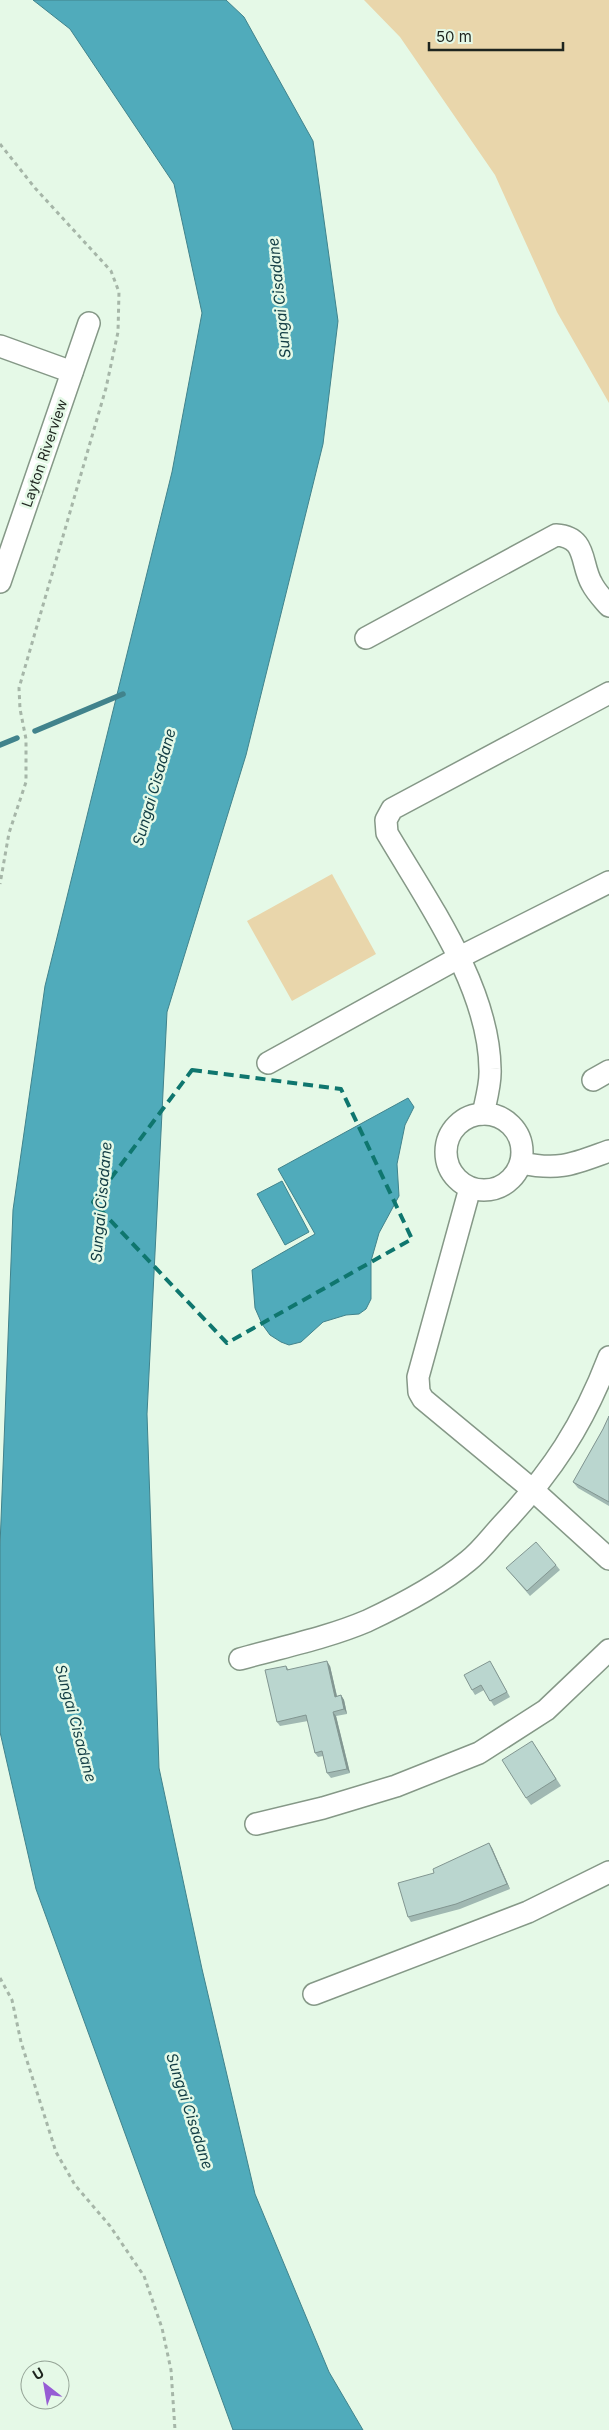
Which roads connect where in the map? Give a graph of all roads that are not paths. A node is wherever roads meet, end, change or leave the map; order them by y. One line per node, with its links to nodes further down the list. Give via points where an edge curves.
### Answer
1 (89, 323): 3 (street, Layton Riverview)
2 (0, 346): 3 (street)
3 (72, 372): 4 (street, Layton Riverview)
4 (0, 582)
5 (609, 606): 6 (street, via 592,584 578,545 571,538 556,535)
6 (366, 638)
7 (609, 693): 9 (street, via 392,809 386,820 387,833)
8 (609, 882): 9 (street)
9 (460, 957): 10 (street); 11 (street, via 477,1002 488,1045 490,1070)
10 (268, 1063)
11 (483, 1114): 13 (street, via 506,1121 515,1129 523,1151); 14 (street, via 471,1116 460,1123 447,1145 446,1158 451,1170)
12 (609, 1151): 13 (street, via 568,1166 544,1168)
13 (521, 1163): 14 (street, via 508,1183 483,1190)
14 (470, 1188): 16 (street, via 418,1377 418,1392 422,1399)
15 (609, 1357): 16 (street, via 589,1406 568,1444)
16 (534, 1491): 17 (street); 19 (street, via 468,1561 417,1594 366,1621)
17 (609, 1559)
18 (609, 1650): 20 (street, via 546,1710 479,1753 396,1786)
19 (240, 1658)
20 (256, 1824)
21 (609, 1872): 22 (street, via 528,1912)
22 (314, 1994)

